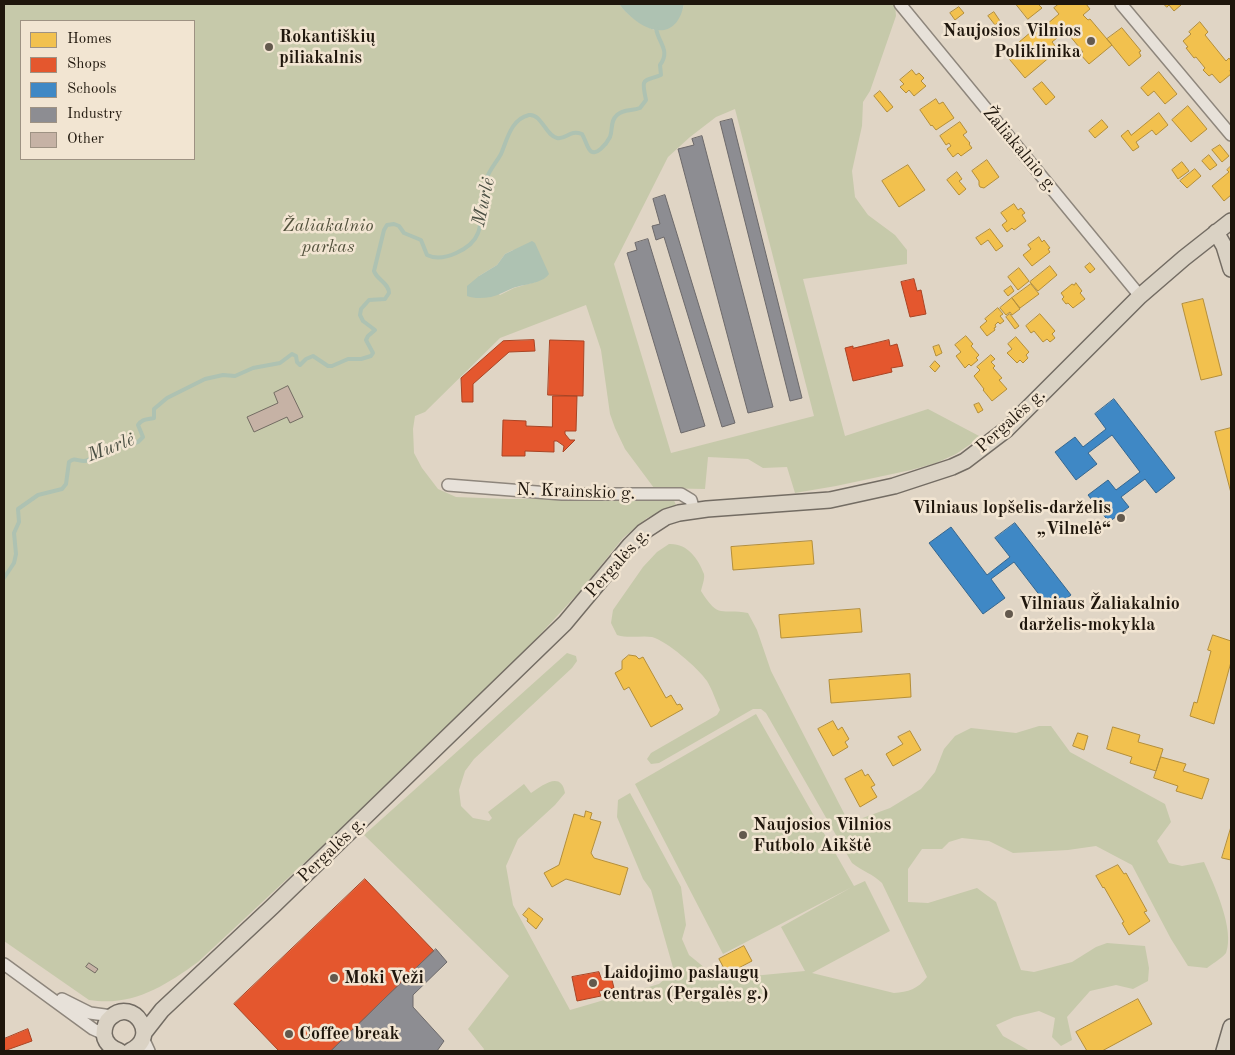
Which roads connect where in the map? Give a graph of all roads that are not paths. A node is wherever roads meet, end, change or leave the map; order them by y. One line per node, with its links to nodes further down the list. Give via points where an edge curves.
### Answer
1 (900, 4): 7 (street, Žaliakalnio g.)
2 (1121, 4): 3 (street)
3 (1231, 135)
4 (1231, 221): 5 (main road, Pergalės g.)
5 (1216, 232): 6 (main road); 7 (main road, Pergalės g.)
6 (1231, 269)
7 (1140, 296): 9 (main road, Pergalės g., via 1007,429 959,464 894,486 830,500)
8 (448, 485): 9 (street, N. Krainskio g., via 562,494 681,494 691,500)
9 (694, 510): 12 (main road, Pergalės g., via 666,517 643,532 550,637)
10 (4, 964): 11 (street)
11 (34, 984): 14 (street, via 90,1013); 17 (street)
12 (180, 993): 13 (main road, Pergalės g.); 16 (main road, Pergalės g., via 162,1010)
13 (133, 1014): 14 (main road, via 122,1012); 16 (main road, via 142,1022)
14 (112, 1016): 17 (main road, via 104,1027)
15 (1231, 1026): 18 (main road)
16 (146, 1041): 17 (main road, via 137,1048)
17 (119, 1047)
18 (1224, 1051)

